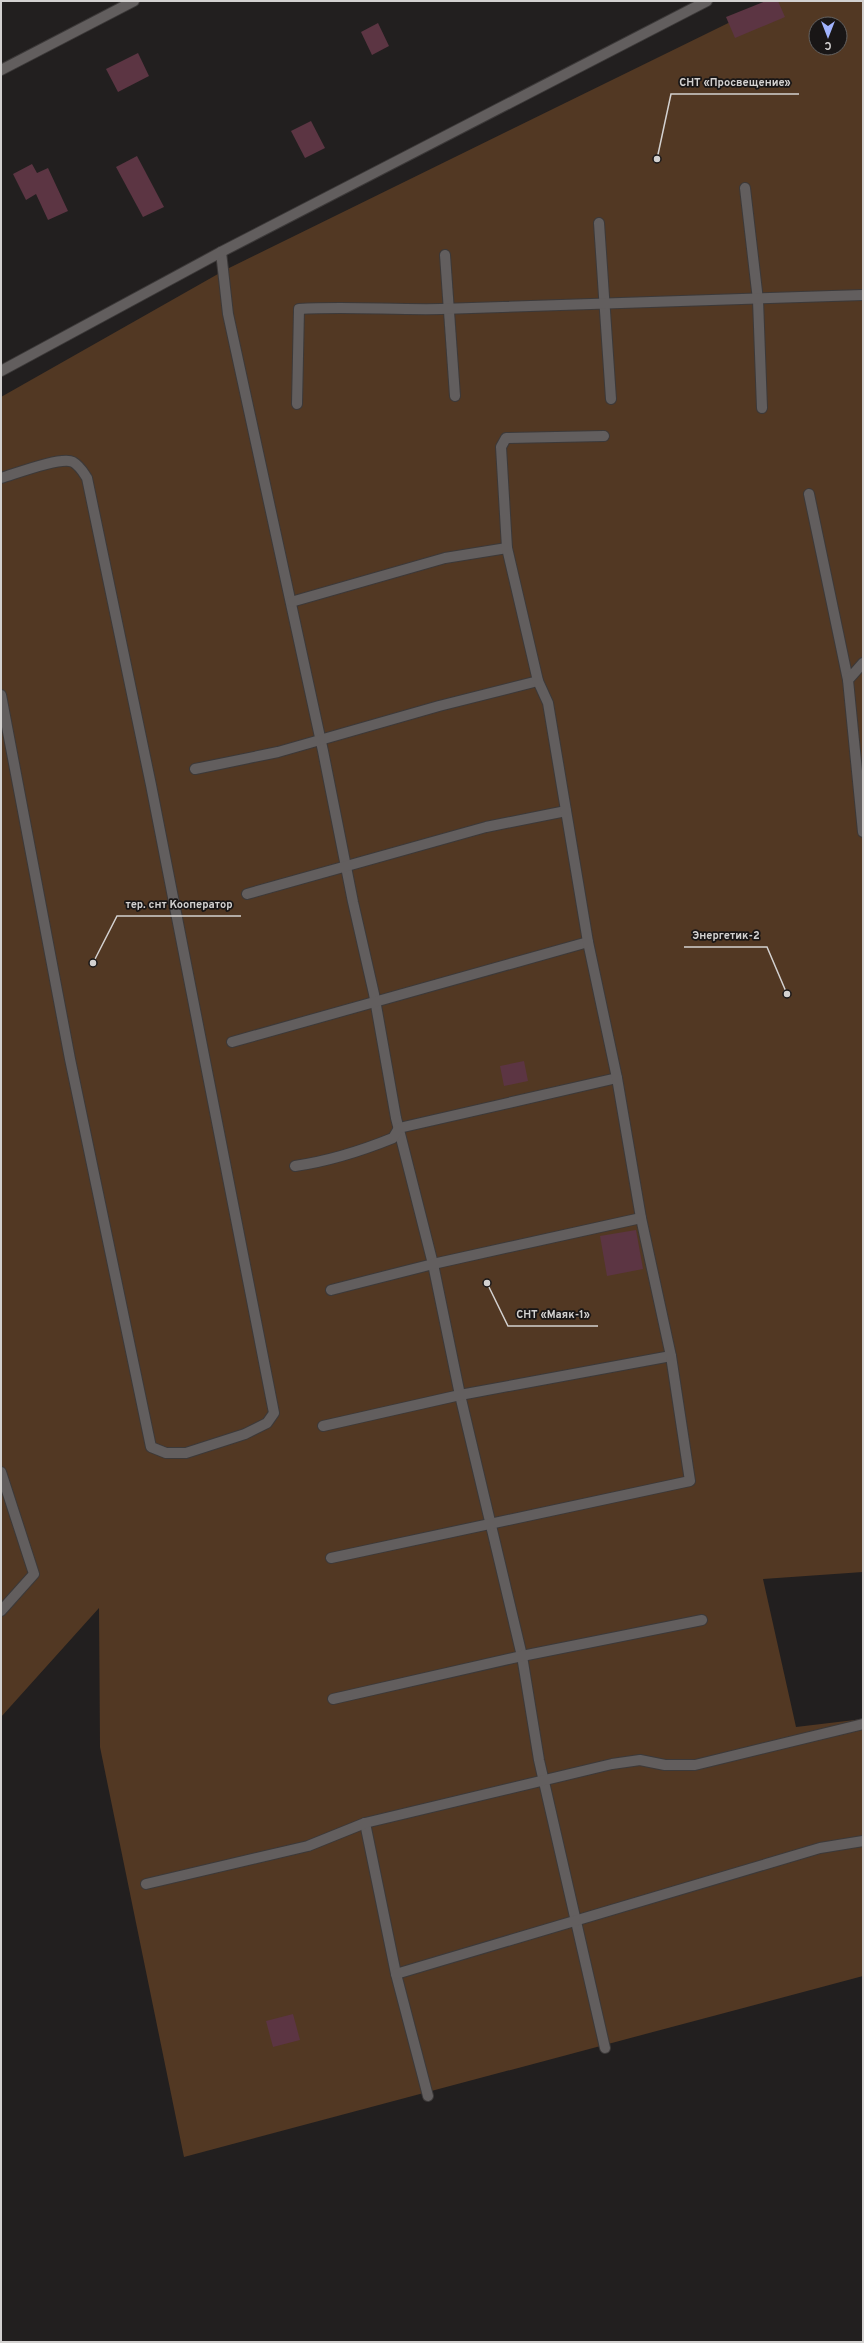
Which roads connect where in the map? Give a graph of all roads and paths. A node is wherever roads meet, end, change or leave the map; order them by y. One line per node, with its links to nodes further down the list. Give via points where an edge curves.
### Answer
1 (134, 1): 3 (street)
2 (707, 1): 6 (street)
3 (1, 70)
4 (745, 188): 9 (street)
5 (599, 223): 10 (street)
6 (221, 252): 12 (street); 21 (street, via 228,314)
7 (445, 255): 11 (street)
8 (863, 294): 9 (street)
9 (758, 300): 10 (street); 16 (street)
10 (605, 304): 11 (street); 14 (street)
11 (449, 308): 13 (street); 15 (street, via 299,309)
12 (1, 371)
13 (455, 396)
14 (611, 399)
15 (297, 404)
16 (762, 408)
17 (604, 436): 20 (street, via 506,438 501,447)
18 (1, 478): 25 (street, via 55,463 72,461 81,467 87,478 274,1413 267,1423 245,1434 186,1453 166,1453 152,1447 70,1059)
19 (809, 494): 23 (street)
20 (507, 548): 21 (street, via 445,558); 24 (street)
21 (291, 602): 26 (street)
22 (863, 663): 23 (street)
23 (848, 680): 29 (street)
24 (538, 681): 26 (street); 28 (street, via 548,703)
25 (1, 695)
26 (321, 738): 27 (street, via 278,752); 30 (street)
27 (195, 769)
28 (566, 812): 30 (street, via 486,827); 32 (street)
29 (863, 832)
30 (346, 866): 31 (street); 33 (street)
31 (247, 894)
32 (588, 942): 33 (street); 35 (street)
33 (375, 1000): 34 (street); 36 (street)
34 (232, 1042)
35 (617, 1078): 36 (street); 38 (street)
36 (398, 1128): 37 (street, via 393,1138 370,1147 320,1162); 39 (street)
37 (295, 1166)
38 (641, 1218): 39 (street); 41 (street)
39 (433, 1264): 40 (street); 42 (street)
40 (331, 1290)
41 (671, 1356): 42 (street); 45 (street, via 690,1481)
42 (460, 1395): 43 (street); 45 (street)
43 (323, 1426)
44 (1, 1472): 47 (street, via 34,1574)
45 (492, 1522): 46 (street); 49 (street)
46 (331, 1558)
47 (1, 1611)
48 (702, 1620): 49 (street)
49 (522, 1656): 50 (street); 52 (street)
50 (333, 1699)
51 (863, 1724): 52 (street, via 695,1765 665,1765 640,1760 612,1764)
52 (544, 1781): 53 (street); 56 (street)
53 (365, 1823): 55 (street, via 308,1846); 57 (street)
54 (863, 1841): 56 (street, via 820,1848)
55 (146, 1884)
56 (576, 1921): 57 (street); 58 (street)
57 (396, 1974): 59 (street)
58 (605, 2048)
59 (428, 2096)

